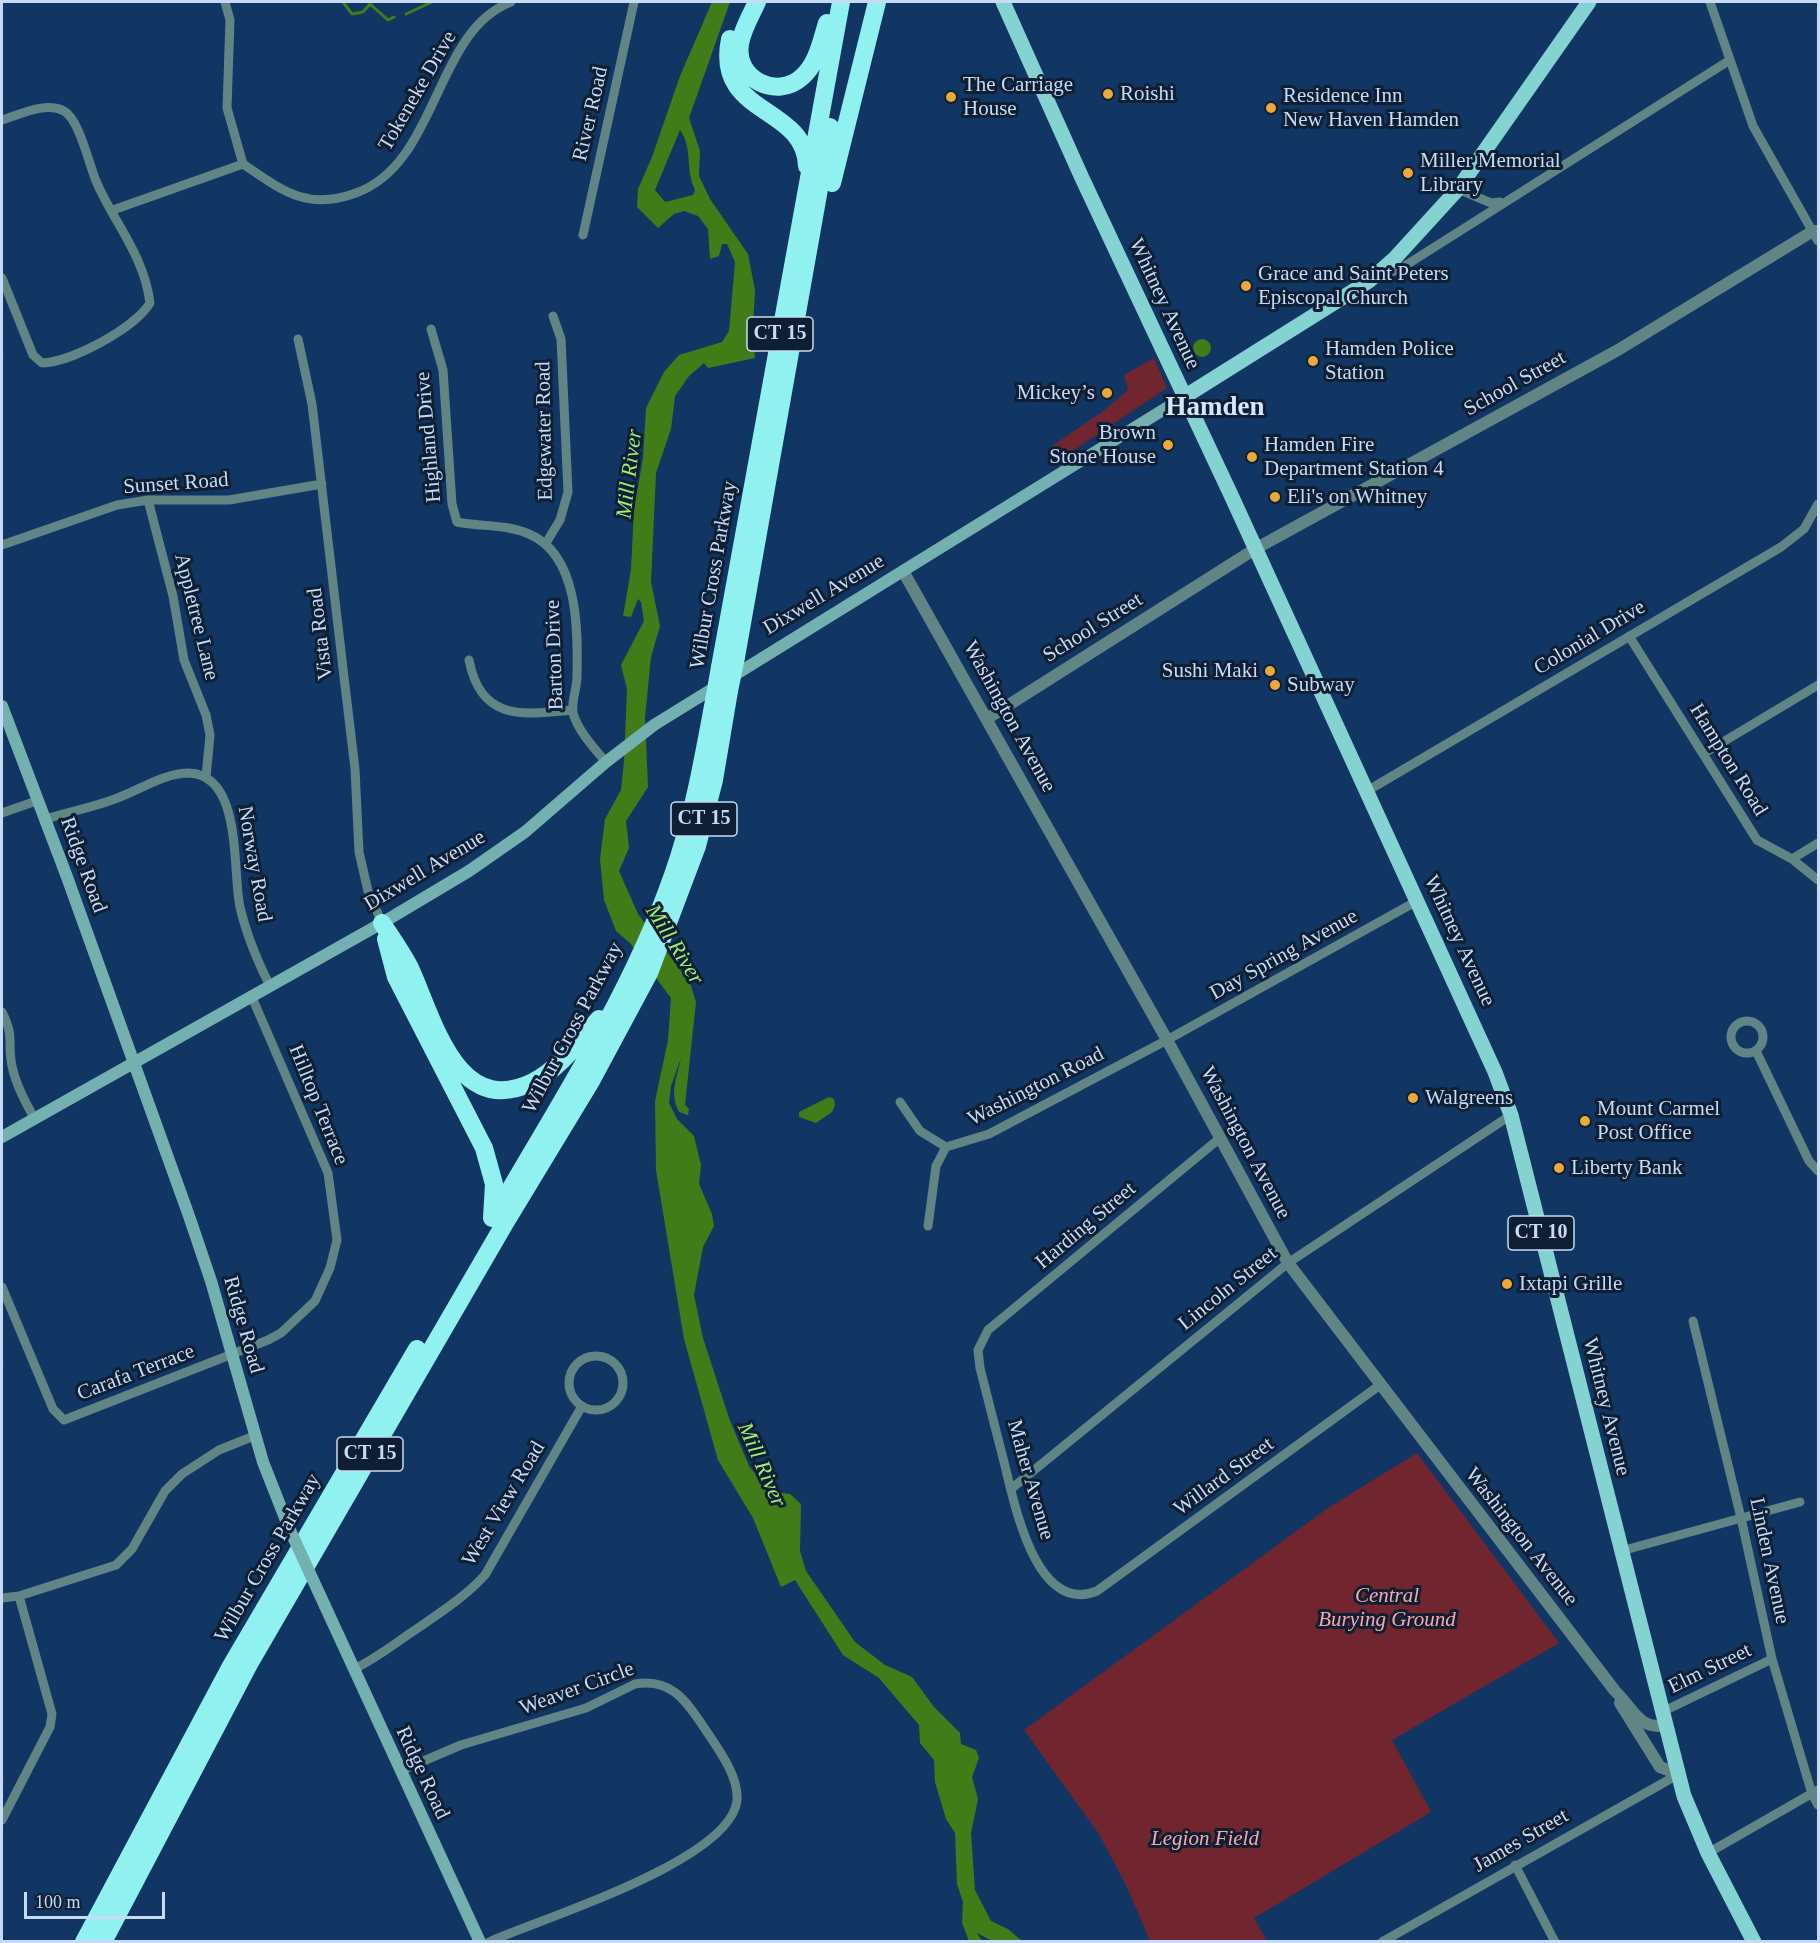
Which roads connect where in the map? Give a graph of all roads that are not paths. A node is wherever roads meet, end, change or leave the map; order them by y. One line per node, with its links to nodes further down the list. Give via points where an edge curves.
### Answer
1 (225, 2): 15 (street, via 230,20 227,108)
2 (511, 2): 15 (street, Tokeneke Drive, via 490,14 463,46 409,150 384,179 335,201 313,201 270,182)
3 (634, 2): 22 (street, River Road)
4 (746, 2): 16 (highway, via 727,54 732,81 749,101 788,126 801,141 807,159)
5 (757, 2): 6 (highway, via 742,35 741,60 756,81 777,88 795,83 809,71)
6 (834, 2)
7 (841, 2): 16 (highway, Wilbur Cross Parkway / CT 15)
8 (852, 2): 20 (highway, Wilbur Cross Parkway / CT 15)
9 (877, 2): 20 (highway, via 830,190)
10 (1003, 2): 28 (main road, Whitney Avenue)
11 (1589, 2): 17 (main road, Dixwell Avenue)
12 (1710, 2): 13 (street)
13 (1730, 60): 18 (street); 21 (street, via 1753,126)
14 (2, 120): 19 (street, via 51,106 65,111 74,121 97,183)
15 (243, 164): 19 (street)
16 (807, 186): 39 (highway, Wilbur Cross Parkway / CT 15, bridge, via 720,667)
17 (1458, 189): 18 (street, via 1491,203); 23 (main road, Dixwell Avenue)
18 (1502, 201): 23 (street, via 1403,267)
19 (113, 210): 24 (street, via 129,237 148,292 150,303 142,315 96,344 58,362 42,363 33,355)
20 (815, 217): 39 (highway, Wilbur Cross Parkway / CT 15, bridge, via 736,657)
21 (1817, 231): 34 (street, School Street, via 1618,350)
22 (583, 235)
23 (1369, 281): 28 (main road, Dixwell Avenue)
24 (3, 284)
25 (553, 316): 32 (street, Edgewater Road, via 561,339 568,492 560,520)
26 (431, 329): 32 (street, Highland Drive, via 443,370 452,504 457,522 513,528)
27 (298, 339): 29 (street, Vista Road, via 310,393)
28 (1184, 397): 34 (main road, Whitney Avenue / CT 10); 35 (main road, Dixwell Avenue)
29 (321, 484): 30 (street, Sunset Road, via 229,500); 54 (street, Vista Road, via 355,769 359,852 368,891)
30 (148, 500): 33 (street, Sunset Road, via 117,506); 45 (street, Appletree Lane, via 173,596 184,660 206,715 210,735)
31 (1818, 504): 36 (street, Colonial Drive, via 1804,529 1781,547)
32 (546, 543): 41 (street, Barton Drive, via 567,576 573,601 577,678)
33 (2, 545)
34 (1254, 549): 42 (street, School Street); 46 (main road, Whitney Avenue / CT 10)
35 (903, 571): 42 (street, Washington Avenue); 44 (main road, Dixwell Avenue, via 649,729)
36 (1629, 636): 43 (street, Hampton Road); 46 (street, Colonial Drive)
37 (469, 660): 41 (street, via 477,690 497,707 518,711)
38 (1818, 685): 43 (street)
39 (721, 696): 55 (highway, Wilbur Cross Parkway / CT 15, via 657,935)
40 (2, 706): 47 (main road, Ridge Road)
41 (573, 710): 44 (street, Barton Drive, via 576,722)
42 (988, 718): 60 (street, Washington Avenue)
43 (1703, 754): 51 (street, Hampton Road, via 1757,840)
44 (606, 762): 54 (main road, Dixwell Avenue, via 498,851)
45 (206, 777): 49 (street, via 176,775 113,800); 56 (street, Norway Road, via 230,810 240,907)
46 (1367, 791): 53 (main road, Whitney Avenue / CT 10)
47 (39, 800): 48 (street); 49 (main road, Ridge Road)
48 (2, 813)
49 (46, 819): 62 (main road, Ridge Road)
50 (1818, 843): 51 (street)
51 (1792, 859): 52 (street, Hampton Road)
52 (1818, 880)
53 (1417, 901): 60 (street, Day Spring Avenue); 64 (main road, Whitney Avenue / CT 10, via 1488,1054)
54 (382, 923): 56 (main road, Dixwell Avenue); 57 (highway, via 408,964 444,1046 469,1080 488,1089 509,1090 534,1081 576,1044); 70 (highway, via 396,977 484,1148 494,1184)
55 (644, 965): 57 (highway, Wilbur Cross Parkway / CT 15); 100 (highway, Wilbur Cross Parkway / CT 15, via 591,1081 249,1664)
56 (269, 984): 58 (main road, Dixwell Avenue)
57 (624, 990): 70 (highway, Wilbur Cross Parkway / CT 15)
58 (251, 995): 62 (main road, Dixwell Avenue); 74 (street, Hilltop Terrace, via 328,1173 337,1240)
59 (2, 1012): 65 (street, via 11,1032 11,1064 19,1091)
60 (1167, 1040): 67 (street, Washington Avenue); 68 (street, Washington Road, via 988,1134)
61 (1756, 1051): 69 (street, via 1809,1161)
62 (134, 1062): 65 (main road, Dixwell Avenue); 77 (main road, Ridge Road, via 198,1242)
63 (900, 1102): 68 (street, via 920,1131)
64 (1511, 1115): 72 (street, Lincoln Street); 84 (main road, Whitney Avenue / CT 10)
65 (34, 1118): 66 (main road, Dixwell Avenue)
66 (2, 1137)
67 (1220, 1138): 72 (street, Washington Avenue); 76 (street, Harding Street, via 988,1330)
68 (946, 1147): 71 (street, via 936,1166)
69 (1818, 1171)
70 (492, 1221): 99 (highway, Wilbur Cross Parkway / CT 15, via 231,1666)
71 (928, 1226)
72 (1288, 1263): 78 (street, Washington Avenue); 81 (street, Lincoln Street)
73 (2, 1287): 77 (street, Carafa Terrace, via 52,1409 64,1420)
74 (315, 1301): 77 (street, Carafa Terrace, via 280,1333)
75 (1693, 1320): 83 (street, Linden Avenue)
76 (980, 1346): 81 (street, Maher Avenue, via 980,1368)
77 (232, 1355): 80 (main road, Ridge Road)
78 (1380, 1385): 85 (street, Willard Street, via 1115,1579); 90 (street, Washington Avenue)
79 (582, 1406): 79 (street, via 606,1408 619,1398 624,1382 613,1361 592,1356 573,1369 570,1387); 89 (street, West View Road, via 485,1575 472,1590)
80 (254, 1436): 86 (street, via 219,1450 182,1474 165,1491 132,1548 116,1565); 89 (main road, Ridge Road, bridge, via 289,1528)
81 (1011, 1489): 85 (street, Maher Avenue, via 1023,1537 1039,1563 1062,1590)
82 (1800, 1502): 83 (street)
83 (1741, 1518): 84 (street); 88 (street, Linden Avenue)
84 (1621, 1551): 91 (main road, Whitney Avenue / CT 10)
85 (1088, 1594)
86 (19, 1596): 87 (street); 96 (street, via 52,1714 50,1727)
87 (2, 1598)
88 (1772, 1659): 91 (street, Elm Street); 94 (street, Linden Avenue)
89 (354, 1670): 92 (main road, Ridge Road)
90 (1615, 1691): 91 (street, Washington Avenue, via 1645,1726); 93 (street, Washington Avenue, via 1660,1767)
91 (1665, 1718): 93 (main road, Whitney Avenue / CT 10)
92 (400, 1771): 101 (main road, Ridge Road); 102 (street, Weaver Circle, via 452,1748 555,1719 648,1682 661,1683 685,1702 730,1772 737,1798 735,1810 717,1834 684,1859 654,1875)
93 (1679, 1774): 97 (main road, Whitney Avenue / CT 10); 98 (street, James Street)
94 (1815, 1792): 95 (street, Linden Avenue); 97 (street)
95 (1818, 1805)
96 (2, 1820)
97 (1708, 1853): 105 (main road, Whitney Avenue / CT 10)
98 (1515, 1865): 103 (street, James Street); 104 (street)
99 (84, 1941)
100 (103, 1941)
101 (480, 1941)
102 (489, 1941)
103 (1384, 1941)
104 (1556, 1941)
105 (1754, 1941)

